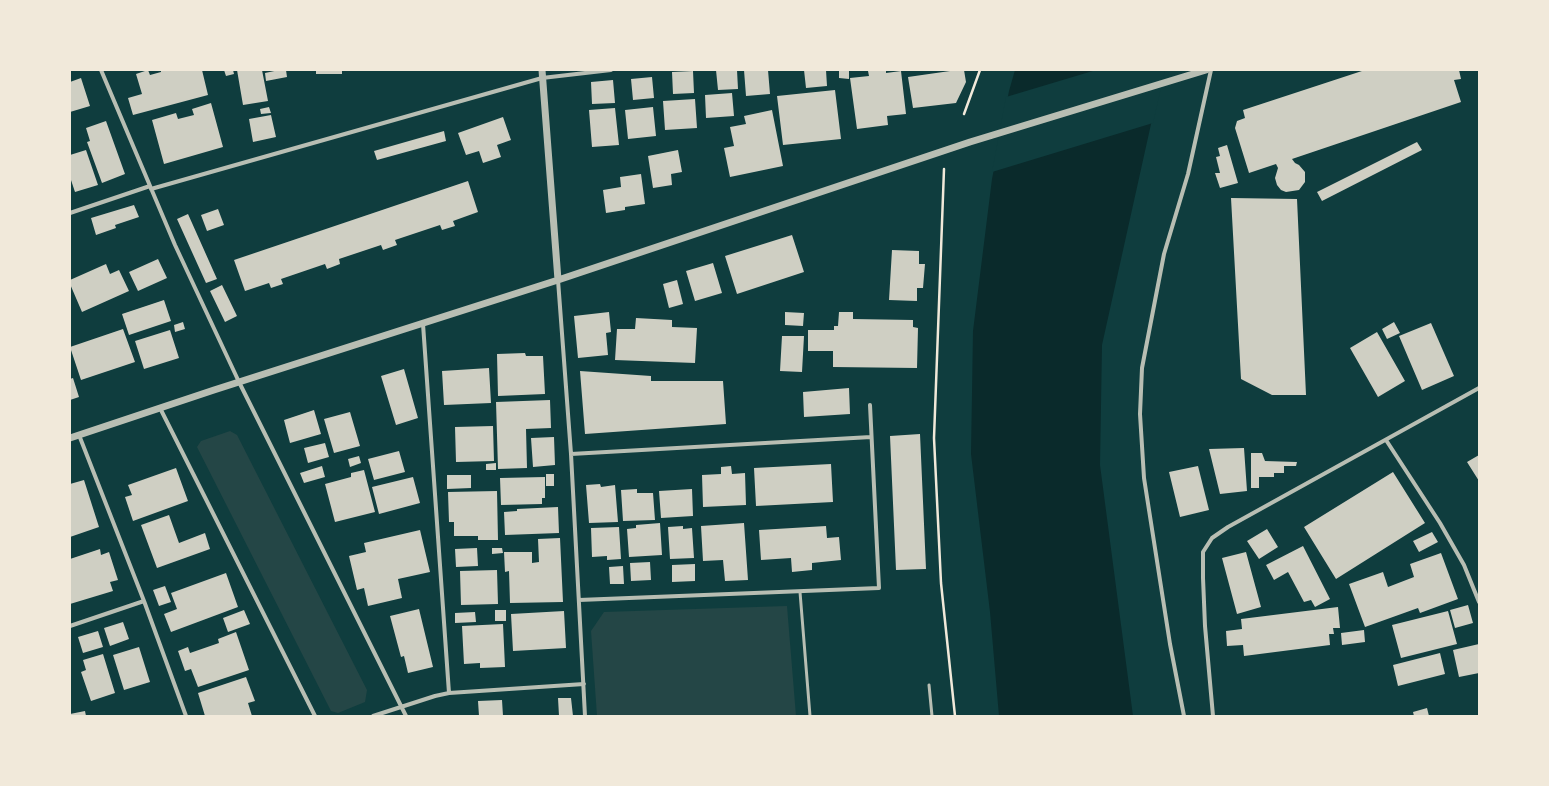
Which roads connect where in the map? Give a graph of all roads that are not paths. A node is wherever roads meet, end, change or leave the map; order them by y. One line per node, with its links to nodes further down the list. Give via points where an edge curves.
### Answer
1 (101, 70): 7 (street)
2 (542, 70): 6 (street)
3 (611, 70): 6 (street)
4 (1211, 70): 36 (street, via 1188,174 1164,254 1142,368 1140,414 1144,478)
5 (1204, 71): 9 (street, via 970,142)
6 (542, 78): 7 (street); 9 (street)
7 (151, 188): 8 (street); 11 (street)
8 (70, 213)
9 (558, 280): 10 (street); 19 (street)
10 (423, 324): 11 (street); 27 (street)
11 (239, 382): 14 (street); 28 (street)
12 (1479, 388): 18 (street)
13 (870, 405): 16 (street)
14 (160, 408): 15 (street); 30 (street)
15 (79, 434): 17 (street); 22 (street)
16 (871, 437): 19 (street); 20 (street, via 879,588)
17 (70, 438)
18 (1386, 440): 23 (street, via 1440,523 1464,565); 37 (street, via 1228,527 1212,538 1203,552 1205,626)
19 (571, 454): 21 (street)
20 (800, 592): 21 (street); 34 (lane)
21 (579, 600): 25 (street)
22 (144, 601): 24 (street); 29 (street)
23 (1479, 602)
24 (70, 626)
25 (584, 684): 27 (street); 33 (street)
26 (929, 685): 35 (lane)
27 (449, 693): 28 (street)
28 (401, 707): 31 (street); 32 (street)
29 (186, 716)
30 (315, 716)
31 (373, 716)
32 (406, 716)
33 (586, 716)
34 (810, 716)
35 (932, 716)
36 (1184, 716)
37 (1213, 716)

